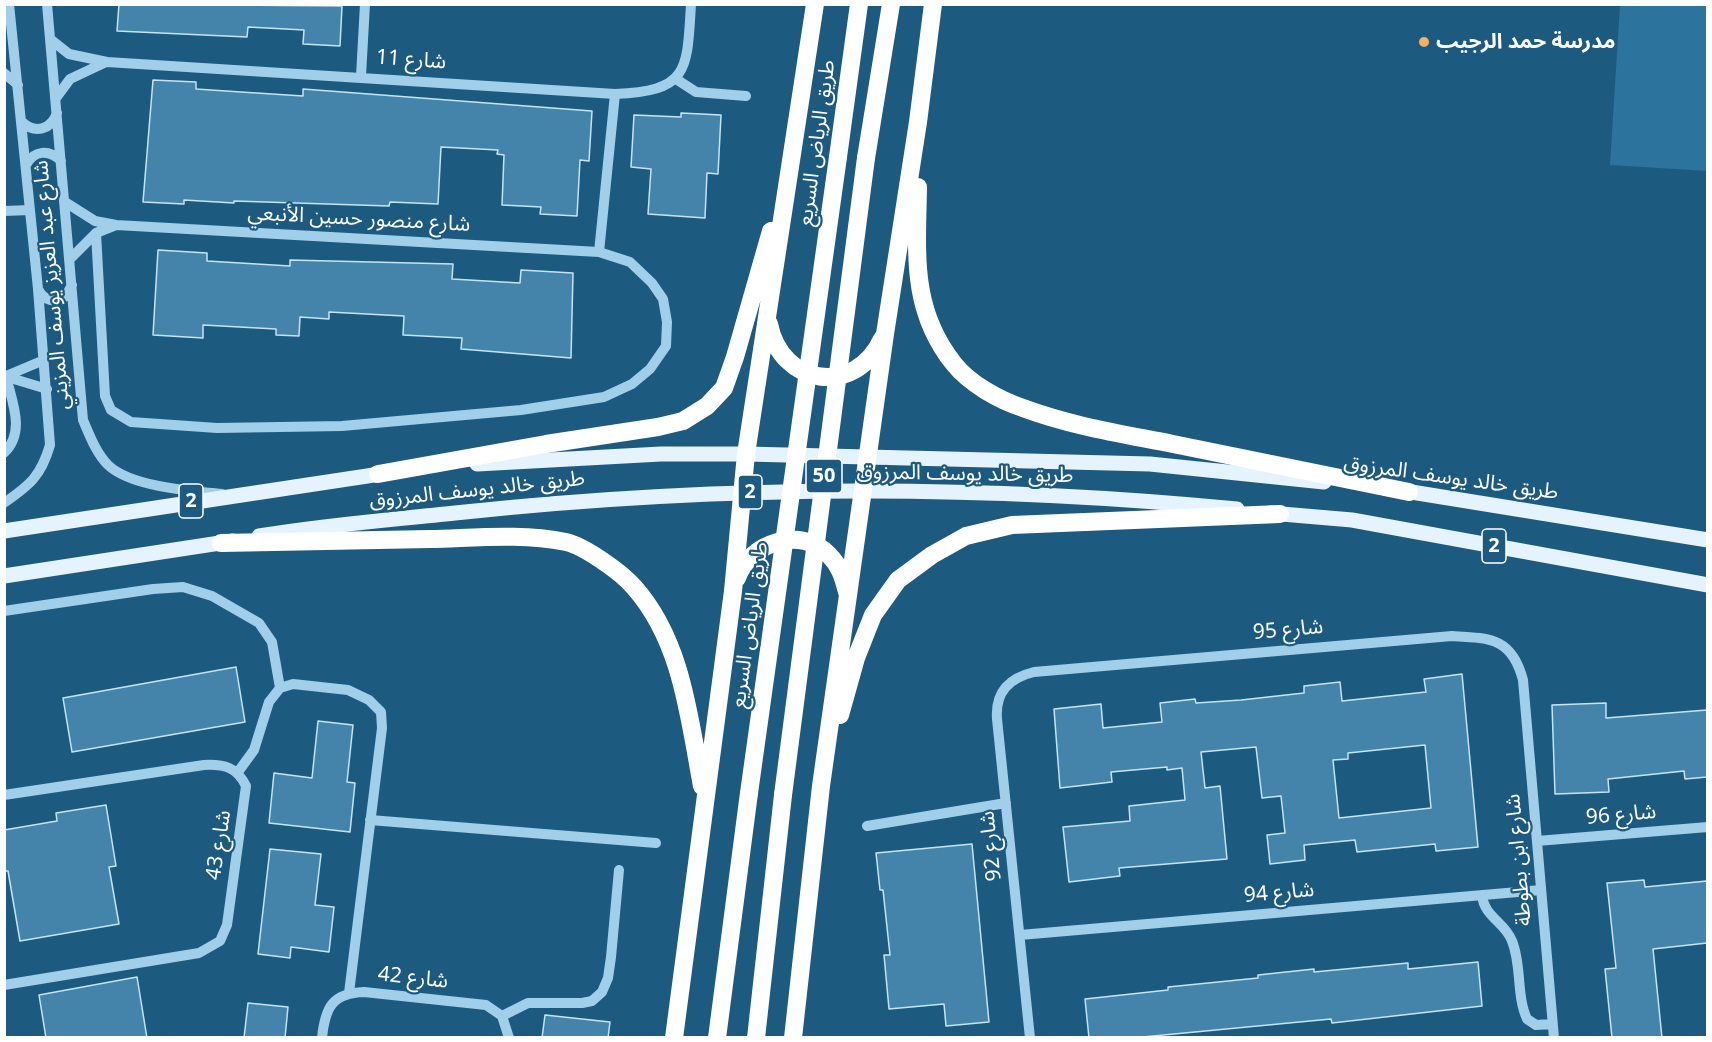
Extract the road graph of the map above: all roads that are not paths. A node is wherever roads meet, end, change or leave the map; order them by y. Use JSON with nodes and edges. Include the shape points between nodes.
{"nodes":[{"id":1,"x":9,"y":4,"type":"edge"},
{"id":2,"x":46,"y":4,"type":"edge"},
{"id":3,"x":365,"y":4,"type":"edge"},
{"id":4,"x":691,"y":4,"type":"edge"},
{"id":5,"x":815,"y":4,"type":"edge"},
{"id":6,"x":859,"y":4,"type":"edge"},
{"id":7,"x":891,"y":4,"type":"edge"},
{"id":8,"x":933,"y":4,"type":"edge"},
{"id":9,"x":12,"y":27,"type":"junction"},
{"id":10,"x":4,"y":36,"type":"edge"},
{"id":11,"x":50,"y":39,"type":"junction"},
{"id":12,"x":107,"y":62,"type":"junction"},
{"id":13,"x":4,"y":73,"type":"edge"},
{"id":14,"x":361,"y":76,"type":"junction"},
{"id":15,"x":676,"y":79,"type":"junction"},
{"id":16,"x":18,"y":85,"type":"junction"},
{"id":17,"x":615,"y":94,"type":"junction"},
{"id":18,"x":746,"y":96,"type":"dead end"},
{"id":19,"x":56,"y":98,"type":"junction"},
{"id":20,"x":57,"y":113,"type":"junction"},
{"id":21,"x":22,"y":122,"type":"junction"},
{"id":22,"x":918,"y":122,"type":"junction"},
{"id":23,"x":62,"y":161,"type":"junction"},
{"id":24,"x":790,"y":163,"type":"junction"},
{"id":25,"x":26,"y":165,"type":"junction"},
{"id":26,"x":65,"y":202,"type":"junction"},
{"id":27,"x":30,"y":210,"type":"junction"},
{"id":28,"x":4,"y":211,"type":"edge"},
{"id":29,"x":116,"y":225,"type":"junction"},
{"id":30,"x":96,"y":233,"type":"junction"},
{"id":31,"x":599,"y":252,"type":"junction"},
{"id":32,"x":70,"y":259,"type":"junction"},
{"id":33,"x":72,"y":284,"type":"junction"},
{"id":34,"x":38,"y":289,"type":"junction"},
{"id":35,"x":768,"y":319,"type":"junction"},
{"id":36,"x":885,"y":334,"type":"junction"},
{"id":37,"x":44,"y":360,"type":"junction"},
{"id":38,"x":5,"y":376,"type":"edge"},
{"id":39,"x":46,"y":389,"type":"junction"},
{"id":40,"x":4,"y":453,"type":"edge"},
{"id":41,"x":746,"y":454,"type":"junction"},
{"id":42,"x":869,"y":457,"type":"junction"},
{"id":43,"x":378,"y":474,"type":"junction"},
{"id":44,"x":742,"y":492,"type":"junction"},
{"id":45,"x":1409,"y":492,"type":"junction"},
{"id":46,"x":864,"y":493,"type":"junction"},
{"id":47,"x":231,"y":495,"type":"junction"},
{"id":48,"x":4,"y":502,"type":"edge"},
{"id":49,"x":1280,"y":514,"type":"junction"},
{"id":50,"x":4,"y":531,"type":"edge"},
{"id":51,"x":1707,"y":539,"type":"edge"},
{"id":52,"x":221,"y":543,"type":"junction"},
{"id":53,"x":4,"y":576,"type":"edge"},
{"id":54,"x":1707,"y":585,"type":"edge"},
{"id":55,"x":733,"y":591,"type":"junction"},
{"id":56,"x":848,"y":597,"type":"junction"},
{"id":57,"x":4,"y":611,"type":"edge"},
{"id":58,"x":1034,"y":672,"type":"joint"},
{"id":59,"x":1523,"y":680,"type":"joint"},
{"id":60,"x":280,"y":688,"type":"junction"},
{"id":61,"x":238,"y":772,"type":"junction"},
{"id":62,"x":821,"y":786,"type":"junction"},
{"id":63,"x":4,"y":795,"type":"edge"},
{"id":64,"x":1006,"y":802,"type":"junction"},
{"id":65,"x":705,"y":806,"type":"junction"},
{"id":66,"x":370,"y":820,"type":"junction"},
{"id":67,"x":867,"y":826,"type":"dead end"},
{"id":68,"x":1707,"y":827,"type":"edge"},
{"id":69,"x":1537,"y":841,"type":"junction"},
{"id":70,"x":656,"y":843,"type":"dead end"},
{"id":71,"x":619,"y":870,"type":"dead end"},
{"id":72,"x":1541,"y":890,"type":"junction"},
{"id":73,"x":1482,"y":895,"type":"junction"},
{"id":74,"x":1020,"y":935,"type":"junction"},
{"id":75,"x":4,"y":985,"type":"edge"},
{"id":76,"x":350,"y":993,"type":"junction"},
{"id":77,"x":502,"y":1016,"type":"junction"},
{"id":78,"x":1552,"y":1024,"type":"junction"},
{"id":79,"x":322,"y":1038,"type":"edge"},
{"id":80,"x":508,"y":1038,"type":"edge"},
{"id":81,"x":674,"y":1038,"type":"edge"},
{"id":82,"x":717,"y":1038,"type":"edge"},
{"id":83,"x":756,"y":1038,"type":"edge"},
{"id":84,"x":793,"y":1038,"type":"edge"},
{"id":85,"x":1030,"y":1038,"type":"edge"},
{"id":86,"x":1554,"y":1038,"type":"edge"}],
"edges":[{"from":1,"to":9,"type":"street","name":"شارع عبد العزيز يوسف المزيني"},
{"from":2,"to":11,"type":"street","name":"شارع عبد العزيز يوسف المزيني"},
{"from":3,"to":14,"type":"street"},
{"from":4,"to":15,"type":"street","via":[[688,49]]},
{"from":5,"to":24,"type":"highway"},
{"from":6,"to":82,"type":"highway","name":"طريق الرياض السريع","number":"50","bridge":true},
{"from":7,"to":83,"type":"highway","number":"50","bridge":true,"via":[[866,158],[783,795]]},
{"from":8,"to":22,"type":"highway"},
{"from":9,"to":10,"type":"street"},
{"from":9,"to":16,"type":"street","name":"شارع عبد العزيز يوسف المزيني"},
{"from":11,"to":12,"type":"street","name":"شارع 11","via":[[69,54]]},
{"from":11,"to":19,"type":"street","name":"شارع عبد العزيز يوسف المزيني"},
{"from":12,"to":14,"type":"street","name":"شارع 11"},
{"from":12,"to":19,"type":"street","name":"شارع 11","via":[[70,79]]},
{"from":13,"to":16,"type":"street"},
{"from":14,"to":17,"type":"street","name":"شارع 11"},
{"from":15,"to":17,"type":"street","name":"شارع 11","via":[[646,92]]},
{"from":15,"to":18,"type":"street","via":[[696,93]]},
{"from":16,"to":21,"type":"street","name":"شارع عبد العزيز يوسف المزيني"},
{"from":17,"to":31,"type":"street"},
{"from":19,"to":20,"type":"street","name":"شارع عبد العزيز يوسف المزيني"},
{"from":20,"to":21,"type":"street","via":[[49,126],[42,129]]},
{"from":20,"to":23,"type":"street","name":"شارع عبد العزيز يوسف المزيني"},
{"from":21,"to":25,"type":"street","name":"شارع عبد العزيز يوسف المزيني"},
{"from":22,"to":36,"type":"highway"},
{"from":22,"to":45,"type":"highway","via":[[916,259],[922,305],[955,366],[982,388],[1022,408],[1085,426]]},
{"from":23,"to":25,"type":"street","via":[[50,152],[42,152]]},
{"from":23,"to":26,"type":"street","name":"شارع عبد العزيز يوسف المزيني"},
{"from":24,"to":35,"type":"highway"},
{"from":24,"to":43,"type":"highway","via":[[735,357],[724,388],[707,406],[683,421],[658,427]]},
{"from":25,"to":27,"type":"street","name":"شارع عبد العزيز يوسف المزيني"},
{"from":26,"to":29,"type":"street","name":"شارع منصور حسين الأنبعي","via":[[95,220]]},
{"from":26,"to":32,"type":"street","name":"شارع عبد العزيز يوسف المزيني"},
{"from":27,"to":28,"type":"street"},
{"from":27,"to":34,"type":"street","name":"شارع عبد العزيز يوسف المزيني"},
{"from":29,"to":30,"type":"street","name":"شارع منصور حسين الأنبعي"},
{"from":29,"to":31,"type":"street","name":"شارع منصور حسين الأنبعي"},
{"from":30,"to":31,"type":"street","name":"شارع منصور حسين الأنبعي","via":[[107,403],[117,415],[131,422],[217,428],[342,426],[521,410],[604,397],[632,384],[650,369],[666,346],[667,322],[663,299],[652,283],[630,262]]},
{"from":30,"to":32,"type":"street","name":"شارع منصور حسين الأنبعي"},
{"from":32,"to":33,"type":"street","name":"شارع عبد العزيز يوسف المزيني"},
{"from":33,"to":34,"type":"street","via":[[60,301],[47,300]]},
{"from":33,"to":47,"type":"street","name":"شارع عبد العزيز يوسف المزيني","via":[[84,420],[96,449],[109,466],[123,475],[177,489]]},
{"from":34,"to":37,"type":"street","name":"شارع عبد العزيز يوسف المزيني"},
{"from":35,"to":36,"type":"highway","via":[[772,340],[783,358],[820,377],[841,376],[861,367],[876,353]]},
{"from":35,"to":41,"type":"highway"},
{"from":36,"to":42,"type":"highway"},
{"from":37,"to":38,"type":"street"},
{"from":37,"to":39,"type":"street","name":"شارع عبد العزيز يوسف المزيني"},
{"from":38,"to":39,"type":"street"},
{"from":38,"to":40,"type":"street","via":[[18,431],[14,444]]},
{"from":39,"to":48,"type":"street","name":"شارع عبد العزيز يوسف المزيني","via":[[50,445],[44,467],[28,486]]},
{"from":41,"to":42,"type":"main road","name":"طريق خالد يوسف المرزوق","number":"2"},
{"from":41,"to":43,"type":"main road","name":"طريق خالد يوسف المرزوق","number":"2","via":[[504,462]]},
{"from":41,"to":44,"type":"highway"},
{"from":42,"to":45,"type":"main road","name":"طريق خالد يوسف المرزوق","number":"2","via":[[1150,464]]},
{"from":42,"to":46,"type":"highway"},
{"from":43,"to":47,"type":"main road","name":"طريق خالد يوسف المرزوق","number":"2"},
{"from":44,"to":46,"type":"main road","name":"طريق خالد يوسف المرزوق","number":"2"},
{"from":44,"to":52,"type":"main road","name":"طريق خالد يوسف المرزوق","number":"2","via":[[572,500],[308,528]]},
{"from":44,"to":55,"type":"highway"},
{"from":45,"to":51,"type":"main road","name":"طريق خالد يوسف المرزوق","number":"2"},
{"from":46,"to":49,"type":"main road","name":"طريق خالد يوسف المرزوق","number":"2","via":[[1113,497]]},
{"from":46,"to":56,"type":"highway"},
{"from":47,"to":50,"type":"main road","name":"طريق خالد يوسف المرزوق","number":"2"},
{"from":49,"to":54,"type":"main road","name":"طريق خالد يوسف المرزوق","number":"2","via":[[1352,520]]},
{"from":49,"to":62,"type":"highway","via":[[1012,525],[966,536],[932,555],[898,580],[873,615],[856,658]]},
{"from":52,"to":53,"type":"main road","name":"طريق خالد يوسف المرزوق","number":"2"},
{"from":52,"to":65,"type":"highway","via":[[513,537],[568,543],[603,562],[633,586],[672,651],[684,685]]},
{"from":55,"to":56,"type":"highway","via":[[741,567],[752,555],[781,540],[806,542],[828,553],[842,573]]},
{"from":55,"to":65,"type":"highway"},
{"from":56,"to":62,"type":"highway"},
{"from":57,"to":60,"type":"street","via":[[183,587],[212,596],[259,623],[272,642]]},
{"from":58,"to":59,"type":"street","name":"شارع 95","via":[[1452,636],[1496,641],[1511,650]]},
{"from":58,"to":64,"type":"street","name":"شارع 92","via":[[1017,676],[999,695],[996,706]]},
{"from":59,"to":69,"type":"street","name":"شارع ابن بطوطة"},
{"from":60,"to":61,"type":"street","via":[[269,702],[254,750]]},
{"from":60,"to":66,"type":"street","via":[[293,684],[348,690],[369,699],[381,712]]},
{"from":61,"to":63,"type":"street","via":[[221,765],[204,765]]},
{"from":61,"to":75,"type":"street","name":"شارع 43","via":[[246,786],[246,800],[227,925],[220,941],[199,953]]},
{"from":62,"to":84,"type":"highway"},
{"from":64,"to":67,"type":"street"},
{"from":64,"to":74,"type":"street","name":"شارع 92"},
{"from":65,"to":81,"type":"highway"},
{"from":66,"to":70,"type":"street"},
{"from":66,"to":76,"type":"street"},
{"from":68,"to":69,"type":"street","name":"شارع 96"},
{"from":69,"to":72,"type":"street","name":"شارع ابن بطوطة"},
{"from":71,"to":77,"type":"street","via":[[611,957],[602,992],[592,1001],[582,1003],[528,1003]]},
{"from":72,"to":73,"type":"street","name":"شارع 94"},
{"from":72,"to":78,"type":"street","name":"شارع ابن بطوطة"},
{"from":73,"to":74,"type":"street","name":"شارع 94"},
{"from":73,"to":78,"type":"street","via":[[1487,911],[1506,929],[1512,941],[1527,1019],[1536,1025]]},
{"from":74,"to":85,"type":"street","name":"شارع 92"},
{"from":76,"to":77,"type":"street","name":"شارع 42","via":[[486,1005]]},
{"from":76,"to":79,"type":"street","name":"شارع 42","via":[[339,997],[326,1013]]},
{"from":77,"to":80,"type":"street"},
{"from":78,"to":86,"type":"street","name":"شارع ابن بطوطة"}]}
